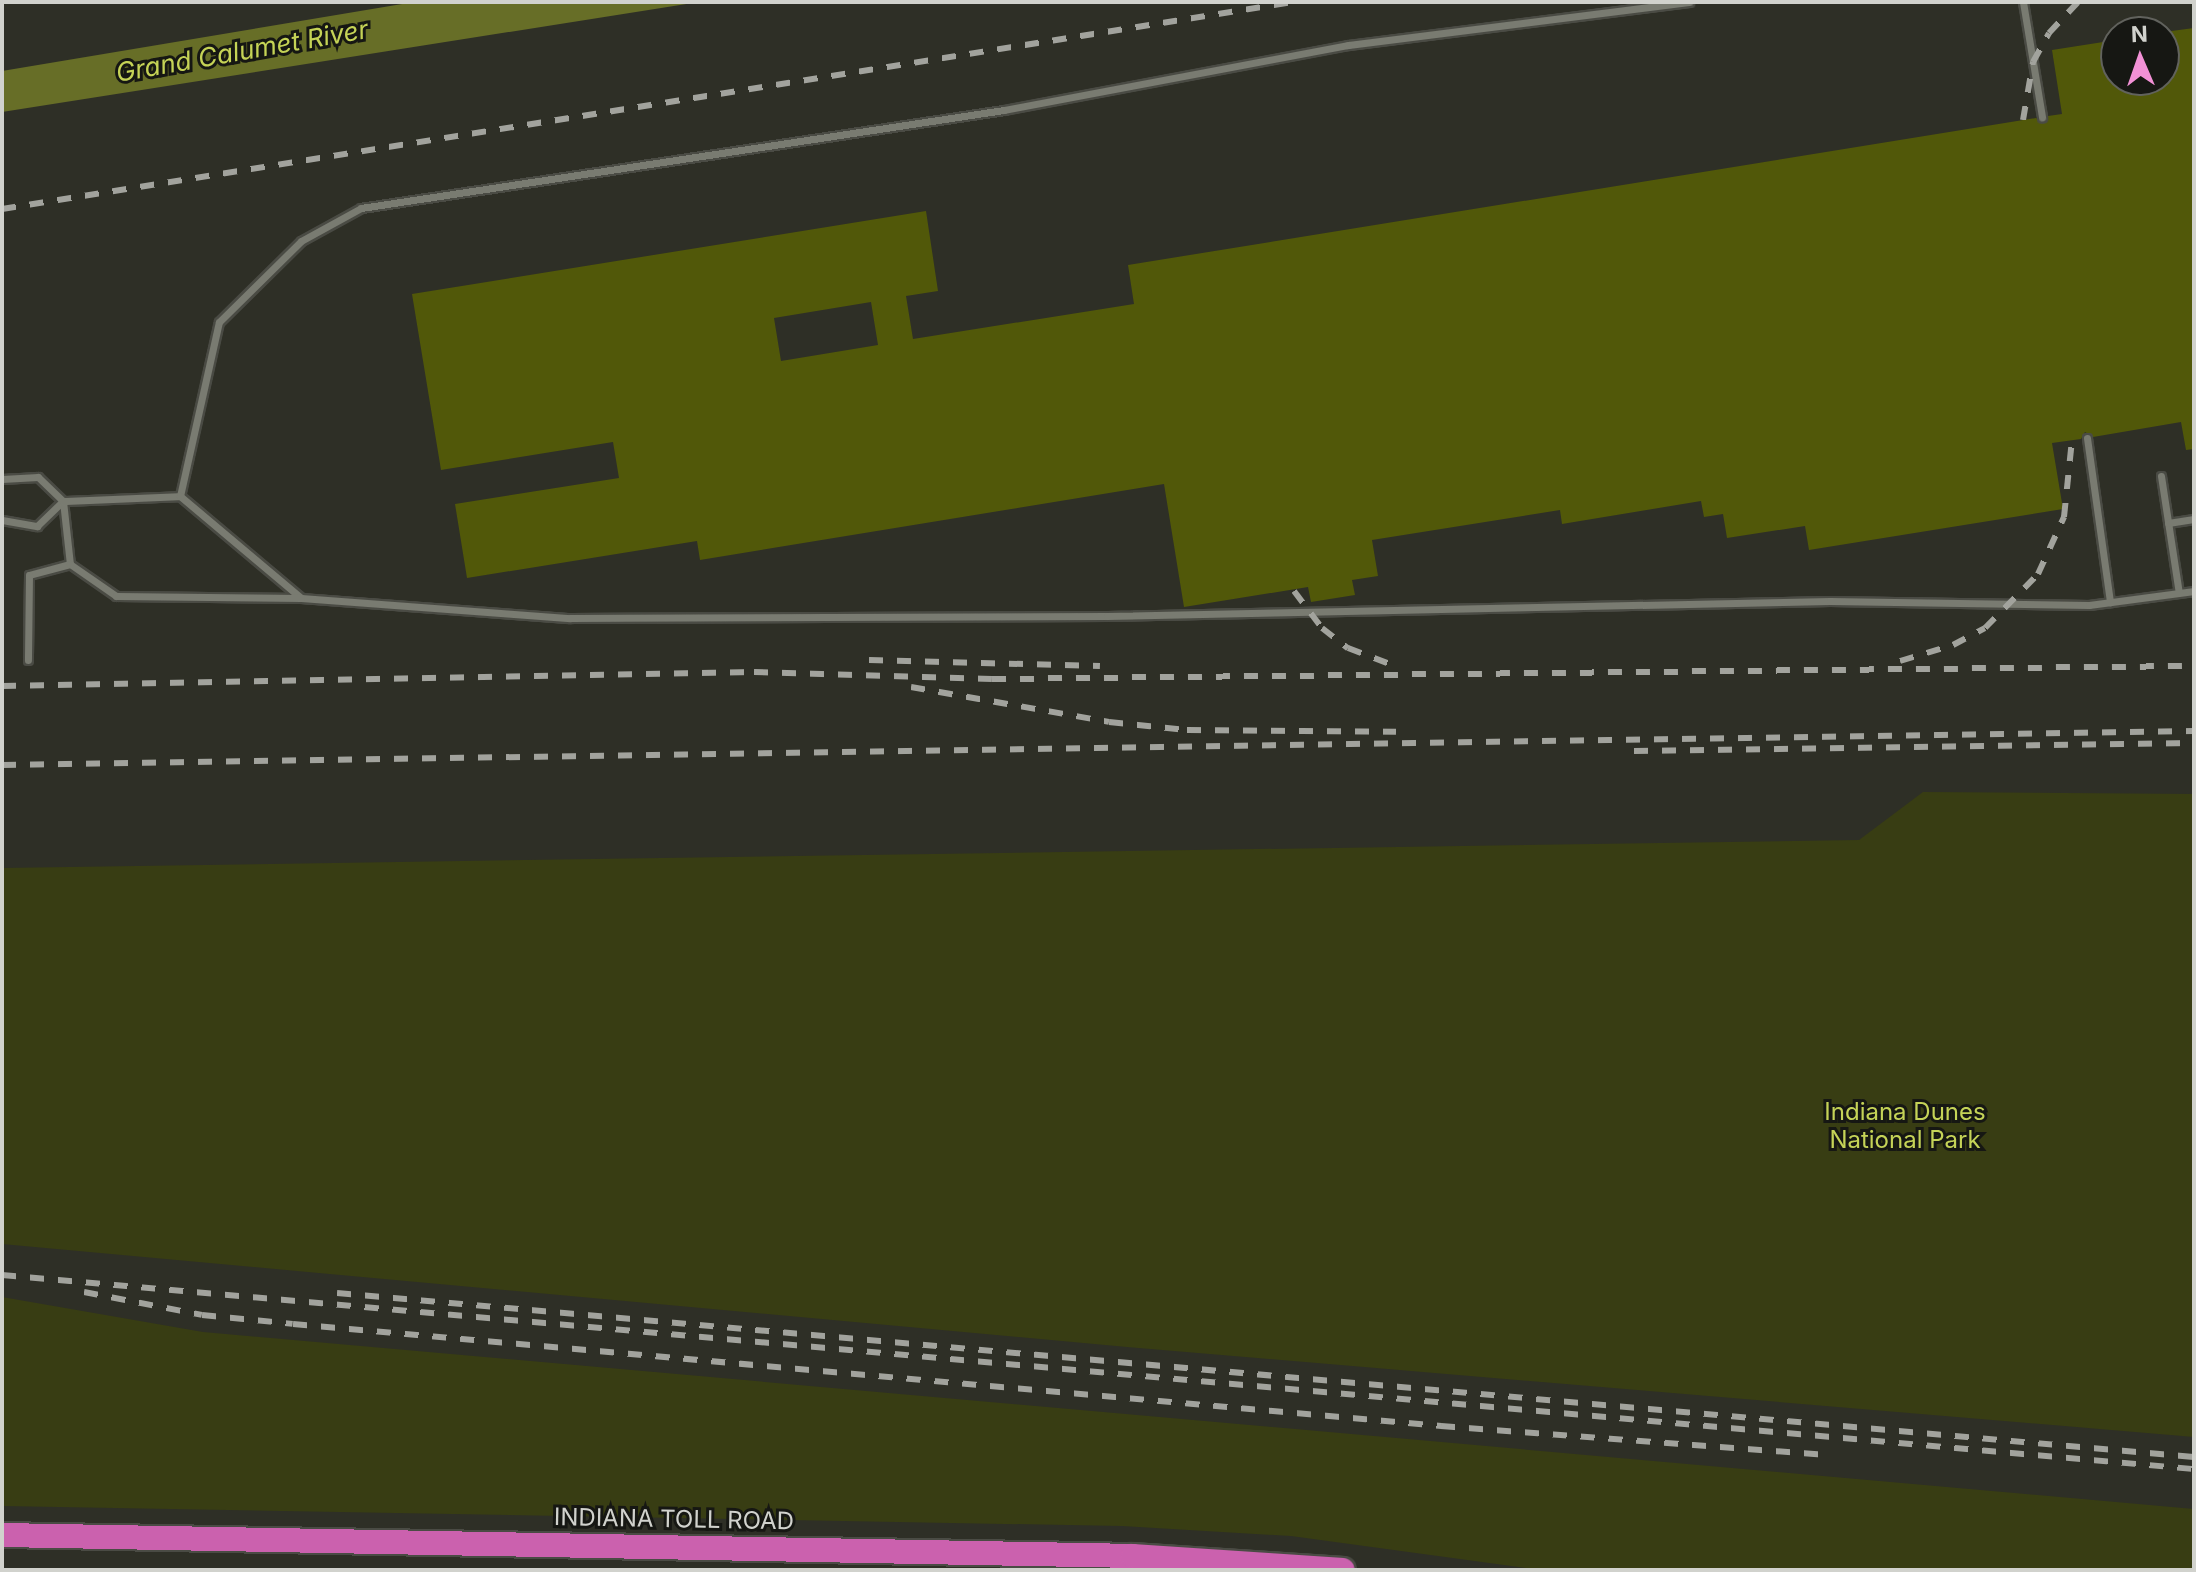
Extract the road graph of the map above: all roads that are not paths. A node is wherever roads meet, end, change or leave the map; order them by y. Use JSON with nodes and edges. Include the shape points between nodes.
{"nodes":[{"id":1,"x":1689,"y":2,"type":"edge"},
{"id":2,"x":2023,"y":2,"type":"edge"},
{"id":3,"x":2042,"y":117,"type":"dead end"},
{"id":4,"x":2087,"y":438,"type":"dead end"},
{"id":5,"x":2161,"y":476,"type":"dead end"},
{"id":6,"x":2,"y":479,"type":"edge"},
{"id":7,"x":180,"y":496,"type":"junction"},
{"id":8,"x":63,"y":501,"type":"junction"},
{"id":9,"x":2194,"y":519,"type":"edge"},
{"id":10,"x":2,"y":520,"type":"edge"},
{"id":11,"x":2168,"y":523,"type":"junction"},
{"id":12,"x":70,"y":564,"type":"junction"},
{"id":13,"x":2194,"y":591,"type":"edge"},
{"id":14,"x":2179,"y":593,"type":"junction"},
{"id":15,"x":301,"y":598,"type":"junction"},
{"id":16,"x":2110,"y":602,"type":"junction"},
{"id":17,"x":28,"y":660,"type":"dead end"},
{"id":18,"x":2,"y":1535,"type":"edge"},
{"id":19,"x":1054,"y":1562,"type":"edge"},
{"id":20,"x":1343,"y":1570,"type":"edge"}],
"edges":[{"from":1,"to":7,"type":"lane","via":[[1543,16],[1348,45],[1004,110],[361,208],[301,241],[219,322]]},
{"from":2,"to":3,"type":"lane"},
{"from":4,"to":16,"type":"lane"},
{"from":5,"to":11,"type":"lane"},
{"from":6,"to":8,"type":"lane","via":[[38,477]]},
{"from":7,"to":8,"type":"lane"},
{"from":7,"to":15,"type":"lane"},
{"from":8,"to":10,"type":"lane","via":[[37,526]]},
{"from":8,"to":12,"type":"lane"},
{"from":9,"to":11,"type":"lane"},
{"from":11,"to":14,"type":"lane"},
{"from":12,"to":15,"type":"lane","via":[[116,596]]},
{"from":12,"to":17,"type":"lane","via":[[29,575]]},
{"from":13,"to":14,"type":"lane"},
{"from":14,"to":16,"type":"lane"},
{"from":15,"to":16,"type":"lane","via":[[570,618]]},
{"from":18,"to":19,"type":"highway","name":"INDIANA TOLL ROAD"},
{"from":19,"to":20,"type":"highway","name":"INDIANA TOLL ROAD"}]}
